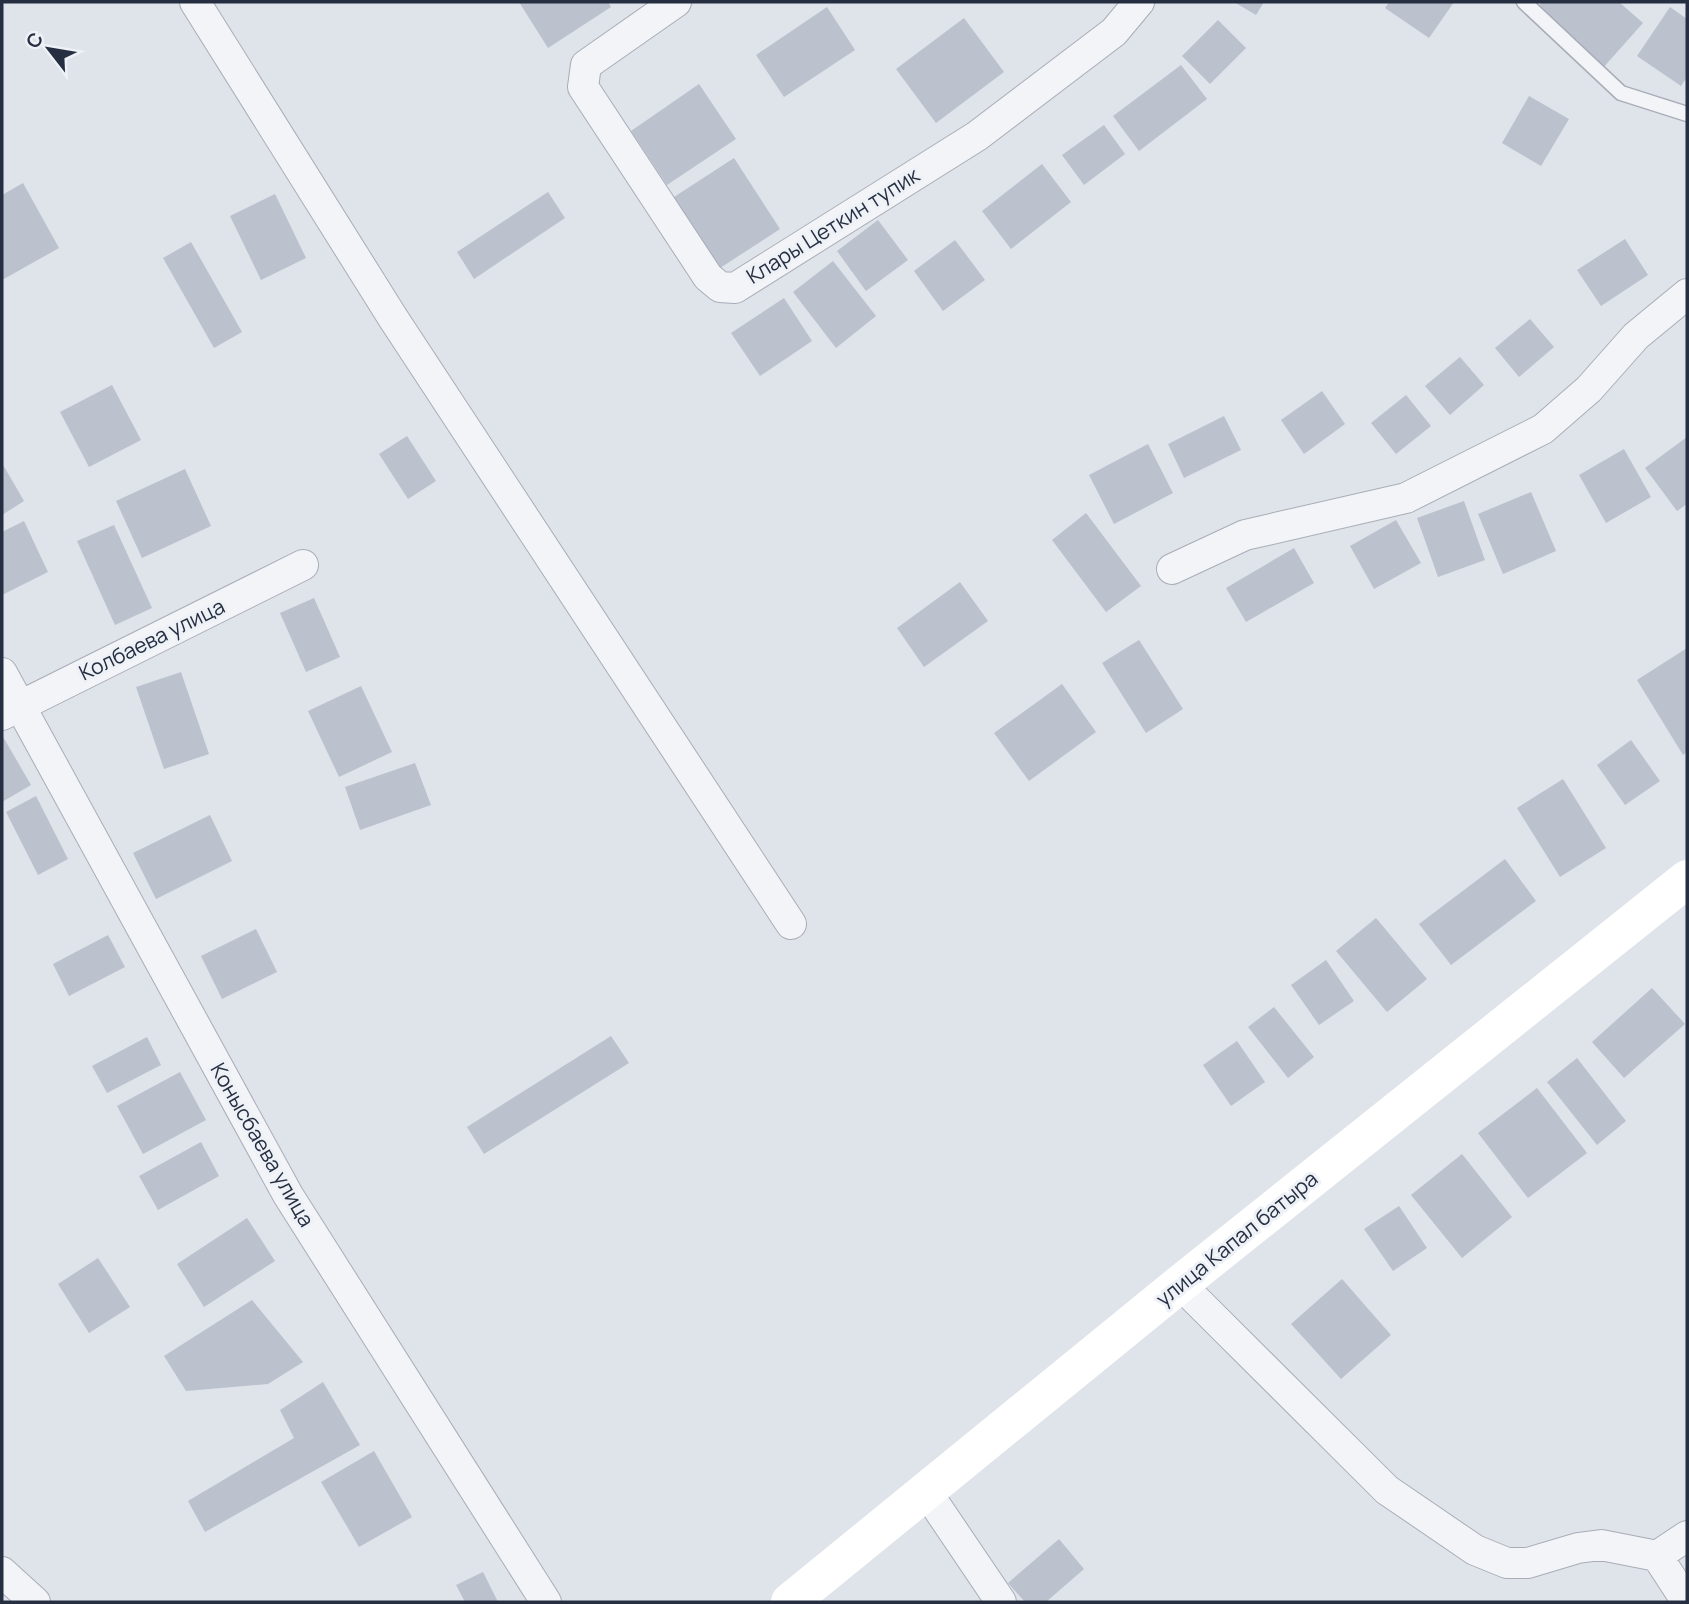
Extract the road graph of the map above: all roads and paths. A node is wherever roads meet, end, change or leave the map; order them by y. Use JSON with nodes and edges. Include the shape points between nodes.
{"nodes":[{"id":1,"x":195,"y":2,"type":"edge"},
{"id":2,"x":676,"y":2,"type":"edge"},
{"id":3,"x":1139,"y":2,"type":"edge"},
{"id":4,"x":1524,"y":2,"type":"edge"},
{"id":5,"x":1687,"y":114,"type":"edge"},
{"id":6,"x":1687,"y":295,"type":"edge"},
{"id":7,"x":303,"y":565,"type":"dead end"},
{"id":8,"x":1172,"y":569,"type":"dead end"},
{"id":9,"x":2,"y":673,"type":"edge"},
{"id":10,"x":10,"y":710,"type":"edge"},
{"id":11,"x":1687,"y":879,"type":"edge"},
{"id":12,"x":791,"y":924,"type":"dead end"},
{"id":13,"x":1180,"y":1284,"type":"junction"},
{"id":14,"x":926,"y":1491,"type":"junction"},
{"id":15,"x":1687,"y":1536,"type":"edge"},
{"id":16,"x":1657,"y":1556,"type":"junction"},
{"id":17,"x":2,"y":1572,"type":"edge"},
{"id":18,"x":35,"y":1602,"type":"edge"},
{"id":19,"x":546,"y":1602,"type":"edge"},
{"id":20,"x":790,"y":1602,"type":"edge"},
{"id":21,"x":1001,"y":1602,"type":"edge"},
{"id":22,"x":1687,"y":1602,"type":"edge"}],
"edges":[{"from":1,"to":12,"type":"street","via":[[393,318]]},
{"from":2,"to":3,"type":"street","name":"Клары Цеткин тупик","via":[[586,65],[583,87],[708,276],[720,287],[734,288],[977,136],[1114,32]]},
{"from":4,"to":5,"type":"lane","via":[[1621,93]]},
{"from":6,"to":8,"type":"street","via":[[1636,336],[1589,389],[1543,429],[1406,498],[1245,535]]},
{"from":7,"to":10,"type":"street","name":"Колбаева улица"},
{"from":9,"to":10,"type":"street","name":"Конысбаева улица"},
{"from":10,"to":19,"type":"street","name":"Конысбаева улица","via":[[288,1195]]},
{"from":11,"to":13,"type":"main road","name":"улица Капал батыра"},
{"from":13,"to":14,"type":"main road","name":"улица Капал батыра"},
{"from":13,"to":16,"type":"street","via":[[1387,1490],[1475,1550],[1507,1563],[1528,1563],[1601,1545]]},
{"from":14,"to":20,"type":"main road","name":"улица Капал батыра"},
{"from":14,"to":21,"type":"street"},
{"from":15,"to":16,"type":"street"},
{"from":16,"to":22,"type":"street"},
{"from":17,"to":18,"type":"street"}]}
